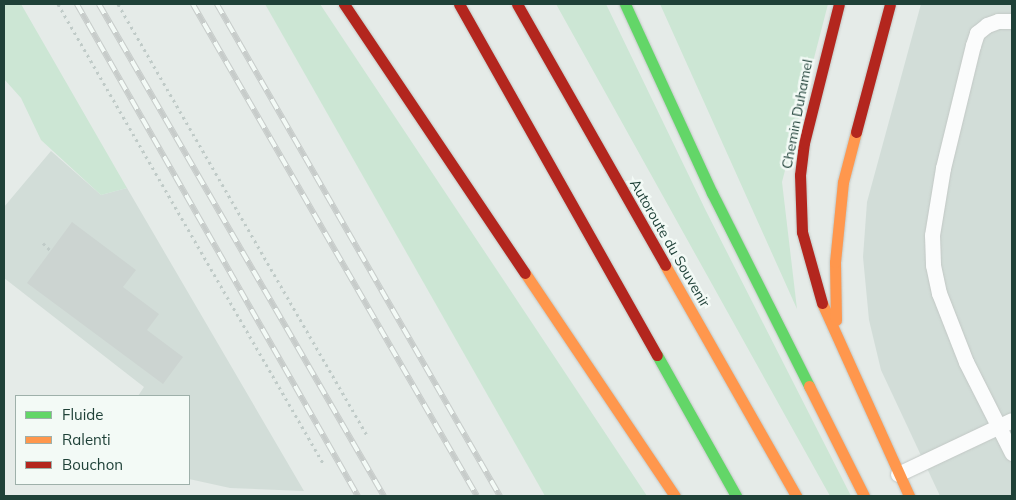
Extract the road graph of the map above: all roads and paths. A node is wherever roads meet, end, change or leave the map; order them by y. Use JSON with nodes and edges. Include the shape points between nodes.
{"nodes":[{"id":1,"x":58,"y":4,"type":"edge"},
{"id":2,"x":118,"y":4,"type":"edge"},
{"id":3,"x":344,"y":4,"type":"edge"},
{"id":4,"x":459,"y":4,"type":"edge"},
{"id":5,"x":517,"y":4,"type":"edge"},
{"id":6,"x":625,"y":4,"type":"edge"},
{"id":7,"x":839,"y":4,"type":"edge"},
{"id":8,"x":890,"y":4,"type":"edge"},
{"id":9,"x":1012,"y":21,"type":"edge"},
{"id":10,"x":43,"y":243,"type":"dead end"},
{"id":11,"x":51,"y":251,"type":"dead end"},
{"id":12,"x":839,"y":346,"type":"junction"},
{"id":13,"x":1006,"y":423,"type":"edge"},
{"id":14,"x":367,"y":435,"type":"dead end"},
{"id":15,"x":1012,"y":453,"type":"edge"},
{"id":16,"x":323,"y":462,"type":"dead end"},
{"id":17,"x":898,"y":474,"type":"junction"},
{"id":18,"x":675,"y":496,"type":"edge"},
{"id":19,"x":736,"y":496,"type":"edge"},
{"id":20,"x":796,"y":496,"type":"edge"},
{"id":21,"x":864,"y":496,"type":"edge"},
{"id":22,"x":908,"y":496,"type":"edge"}],
"edges":[{"from":1,"to":16,"type":"path"},
{"from":2,"to":14,"type":"path"},
{"from":3,"to":18,"type":"main road"},
{"from":4,"to":19,"type":"main road"},
{"from":5,"to":20,"type":"main road","name":"Autoroute du Souvenir"},
{"from":6,"to":21,"type":"main road","via":[[716,201]]},
{"from":7,"to":12,"type":"main road","name":"Chemin Duhamel","via":[[811,107],[800,175],[800,203],[808,259]]},
{"from":8,"to":12,"type":"main road","name":"Chemin Duhamel","via":[[843,182],[835,262]]},
{"from":9,"to":13,"type":"lane","via":[[998,21],[986,26],[977,33],[972,45],[943,168],[932,235],[933,265],[939,293],[966,362]]},
{"from":10,"to":11,"type":"path"},
{"from":12,"to":17,"type":"main road","name":"Chemin Duhamel"},
{"from":13,"to":15,"type":"lane"},
{"from":13,"to":17,"type":"lane"},
{"from":17,"to":22,"type":"main road","name":"Chemin Duhamel"}]}
